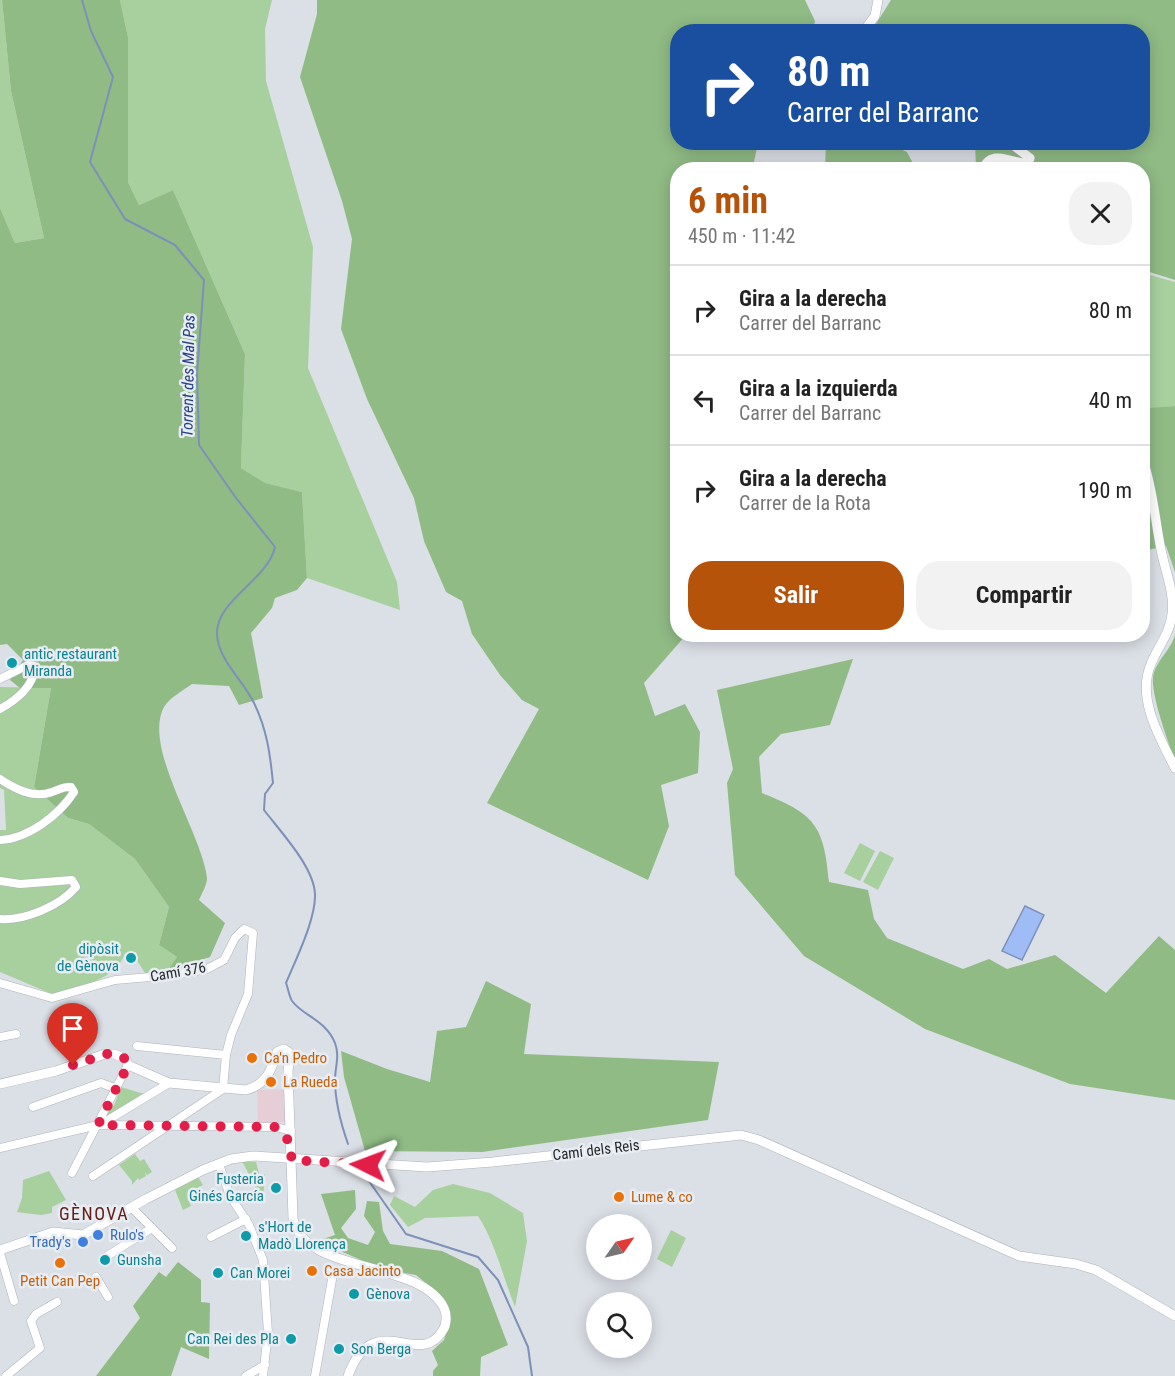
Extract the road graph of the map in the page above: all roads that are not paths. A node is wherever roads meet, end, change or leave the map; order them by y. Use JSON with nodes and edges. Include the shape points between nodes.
{"nodes":[{"id":1,"x":878,"y":0,"type":"edge"},
{"id":2,"x":869,"y":24,"type":"edge"},
{"id":3,"x":1020,"y":150,"type":"edge"},
{"id":4,"x":986,"y":162,"type":"edge"},
{"id":5,"x":1018,"y":162,"type":"edge"},
{"id":6,"x":1029,"y":162,"type":"edge"},
{"id":7,"x":1150,"y":482,"type":"edge"},
{"id":8,"x":0,"y":679,"type":"edge"},
{"id":9,"x":0,"y":709,"type":"edge"},
{"id":10,"x":1175,"y":768,"type":"edge"},
{"id":11,"x":0,"y":779,"type":"edge"},
{"id":12,"x":0,"y":840,"type":"edge"},
{"id":13,"x":0,"y":881,"type":"edge"},
{"id":14,"x":0,"y":919,"type":"edge"},
{"id":15,"x":0,"y":983,"type":"edge"},
{"id":16,"x":16,"y":1034,"type":"dead end"},
{"id":17,"x":0,"y":1037,"type":"edge"},
{"id":18,"x":137,"y":1046,"type":"dead end"},
{"id":19,"x":226,"y":1055,"type":"junction"},
{"id":20,"x":128,"y":1065,"type":"junction"},
{"id":21,"x":169,"y":1083,"type":"junction"},
{"id":22,"x":0,"y":1084,"type":"edge"},
{"id":23,"x":117,"y":1089,"type":"junction"},
{"id":24,"x":223,"y":1089,"type":"junction"},
{"id":25,"x":33,"y":1107,"type":"dead end"},
{"id":26,"x":98,"y":1125,"type":"junction"},
{"id":27,"x":168,"y":1127,"type":"junction"},
{"id":28,"x":276,"y":1127,"type":"junction"},
{"id":29,"x":291,"y":1131,"type":"junction"},
{"id":30,"x":0,"y":1148,"type":"edge"},
{"id":31,"x":292,"y":1156,"type":"junction"},
{"id":32,"x":219,"y":1164,"type":"junction"},
{"id":33,"x":72,"y":1173,"type":"dead end"},
{"id":34,"x":93,"y":1176,"type":"dead end"},
{"id":35,"x":131,"y":1207,"type":"junction"},
{"id":36,"x":246,"y":1219,"type":"junction"},
{"id":37,"x":152,"y":1228,"type":"junction"},
{"id":38,"x":211,"y":1236,"type":"dead end"},
{"id":39,"x":0,"y":1244,"type":"edge"},
{"id":40,"x":13,"y":1248,"type":"junction"},
{"id":41,"x":172,"y":1248,"type":"dead end"},
{"id":42,"x":0,"y":1252,"type":"edge"},
{"id":43,"x":107,"y":1256,"type":"dead end"},
{"id":44,"x":333,"y":1274,"type":"dead end"},
{"id":45,"x":96,"y":1277,"type":"dead end"},
{"id":46,"x":108,"y":1297,"type":"dead end"},
{"id":47,"x":14,"y":1301,"type":"dead end"},
{"id":48,"x":57,"y":1302,"type":"dead end"},
{"id":49,"x":1175,"y":1316,"type":"edge"},
{"id":50,"x":265,"y":1365,"type":"junction"},
{"id":51,"x":6,"y":1376,"type":"edge"},
{"id":52,"x":246,"y":1376,"type":"edge"},
{"id":53,"x":263,"y":1376,"type":"edge"},
{"id":54,"x":315,"y":1376,"type":"edge"},
{"id":55,"x":348,"y":1376,"type":"edge"}],
"edges":[{"from":1,"to":2,"type":"street"},
{"from":3,"to":6,"type":"street","via":[[1030,158]]},
{"from":4,"to":5,"type":"street","via":[[993,157]]},
{"from":7,"to":10,"type":"street","via":[[1173,612],[1167,635],[1145,680],[1146,694],[1155,728]]},
{"from":8,"to":9,"type":"street","via":[[28,665],[34,666],[31,681],[22,693]]},
{"from":11,"to":12,"type":"street","via":[[26,793],[50,793],[65,786],[74,792],[56,815],[24,833]]},
{"from":13,"to":14,"type":"street","via":[[20,884],[68,879],[76,887],[31,916]]},
{"from":15,"to":19,"type":"street","name":"Camí 376","via":[[52,998],[115,980],[207,969],[224,960],[239,932],[250,930],[254,947],[248,994]]},
{"from":16,"to":17,"type":"street"},
{"from":18,"to":19,"type":"street"},
{"from":19,"to":24,"type":"street","name":"Camí 376"},
{"from":20,"to":21,"type":"street"},
{"from":20,"to":22,"type":"street","via":[[126,1059],[110,1053],[37,1077]]},
{"from":20,"to":23,"type":"street"},
{"from":21,"to":24,"type":"street"},
{"from":21,"to":26,"type":"street"},
{"from":23,"to":25,"type":"street","via":[[100,1083]]},
{"from":23,"to":26,"type":"street"},
{"from":24,"to":27,"type":"street"},
{"from":24,"to":29,"type":"street","via":[[254,1088],[271,1071],[277,1052],[287,1050]]},
{"from":26,"to":27,"type":"street"},
{"from":26,"to":30,"type":"street"},
{"from":26,"to":33,"type":"street"},
{"from":27,"to":28,"type":"street"},
{"from":27,"to":34,"type":"street"},
{"from":28,"to":29,"type":"street"},
{"from":28,"to":31,"type":"street","via":[[286,1135]]},
{"from":29,"to":31,"type":"street"},
{"from":31,"to":32,"type":"street","name":"Camí dels Reis","via":[[253,1156]]},
{"from":31,"to":49,"type":"street","name":"Camí dels Reis","via":[[427,1167],[741,1135],[1019,1256],[1096,1270]]},
{"from":31,"to":55,"type":"street","via":[[293,1218],[299,1234],[306,1241],[359,1265],[417,1282],[432,1291],[446,1311],[444,1329],[432,1342],[416,1346],[393,1341],[371,1343],[360,1351]]},
{"from":32,"to":35,"type":"street","name":"Camí dels Reis"},
{"from":32,"to":36,"type":"street","via":[[230,1196]]},
{"from":35,"to":37,"type":"street"},
{"from":35,"to":40,"type":"street","name":"Camí dels Reis","via":[[83,1235],[53,1233]]},
{"from":36,"to":38,"type":"street"},
{"from":36,"to":50,"type":"street","via":[[263,1260]]},
{"from":37,"to":41,"type":"street"},
{"from":37,"to":43,"type":"street"},
{"from":39,"to":40,"type":"street"},
{"from":40,"to":42,"type":"street","name":"Camí dels Reis"},
{"from":42,"to":47,"type":"street"},
{"from":44,"to":54,"type":"street"},
{"from":45,"to":46,"type":"street"},
{"from":48,"to":51,"type":"street","via":[[31,1321],[40,1348]]},
{"from":50,"to":52,"type":"street"},
{"from":50,"to":53,"type":"street"}]}
